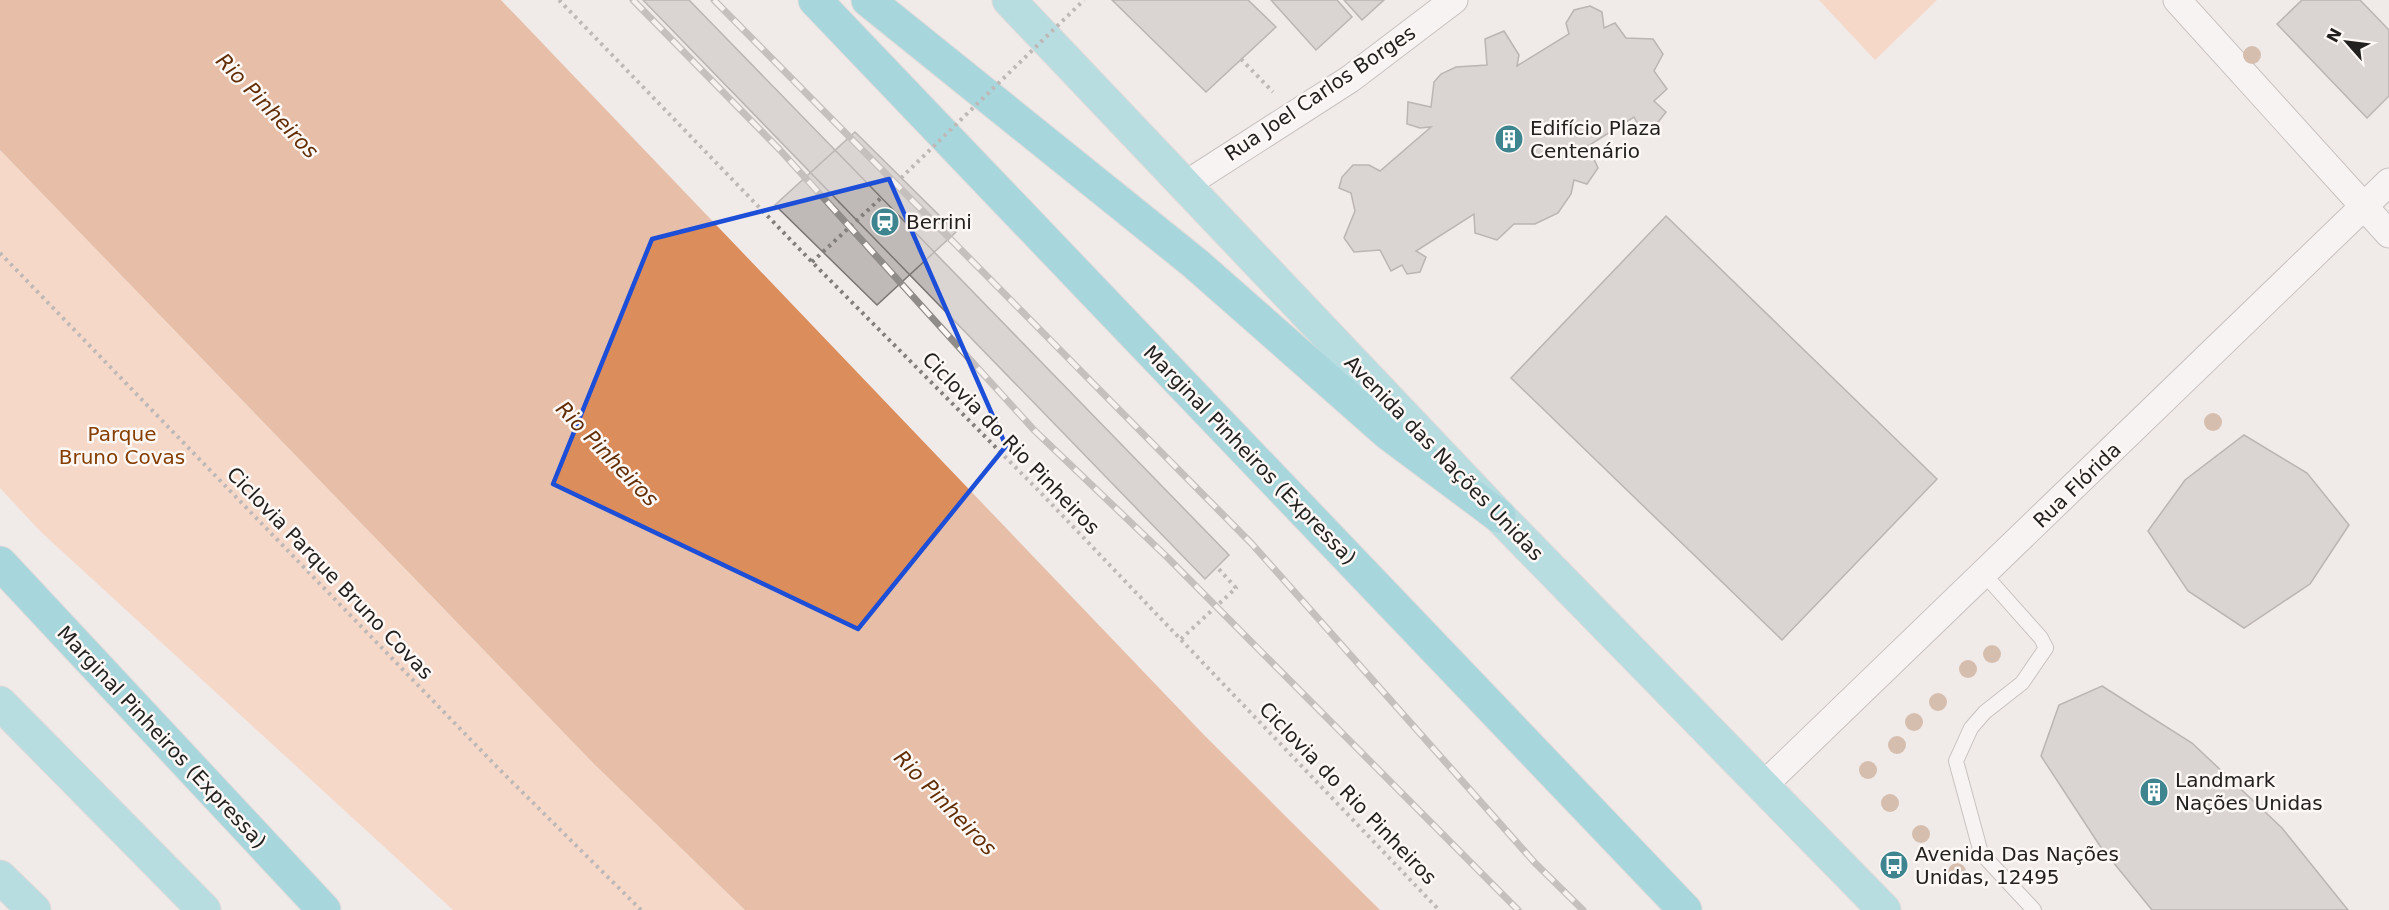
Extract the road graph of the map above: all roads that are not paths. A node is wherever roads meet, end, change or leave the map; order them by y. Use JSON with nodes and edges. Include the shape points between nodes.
{"nodes":[{"id":1,"x":815,"y":0,"type":"edge"},
{"id":2,"x":868,"y":0,"type":"edge"},
{"id":3,"x":1009,"y":0,"type":"edge"},
{"id":4,"x":1454,"y":0,"type":"edge"},
{"id":5,"x":2177,"y":0,"type":"edge"},
{"id":6,"x":2389,"y":182,"type":"edge"},
{"id":7,"x":1185,"y":185,"type":"junction"},
{"id":8,"x":2364,"y":206,"type":"junction"},
{"id":9,"x":2389,"y":234,"type":"edge"},
{"id":10,"x":1499,"y":516,"type":"junction"},
{"id":11,"x":0,"y":564,"type":"edge"},
{"id":12,"x":1984,"y":574,"type":"junction"},
{"id":13,"x":0,"y":703,"type":"edge"},
{"id":14,"x":1763,"y":786,"type":"junction"},
{"id":15,"x":0,"y":877,"type":"edge"},
{"id":16,"x":34,"y":910,"type":"edge"},
{"id":17,"x":204,"y":910,"type":"edge"},
{"id":18,"x":324,"y":910,"type":"edge"},
{"id":19,"x":1685,"y":910,"type":"edge"},
{"id":20,"x":1884,"y":910,"type":"edge"},
{"id":21,"x":2034,"y":910,"type":"edge"}],
"edges":[{"from":1,"to":19,"type":"highway","name":"Marginal Pinheiros (Expressa)"},
{"from":2,"to":10,"type":"highway","via":[[1196,264],[1389,434]]},
{"from":3,"to":7,"type":"highway","name":"Avenida das Nações Unidas"},
{"from":4,"to":7,"type":"street","name":"Rua Joel Carlos Borges","via":[[1350,79]]},
{"from":5,"to":8,"type":"street"},
{"from":6,"to":8,"type":"street","name":"Rua Flórida"},
{"from":7,"to":10,"type":"highway","name":"Avenida das Nações Unidas"},
{"from":8,"to":9,"type":"street"},
{"from":8,"to":12,"type":"street","name":"Rua Flórida"},
{"from":10,"to":14,"type":"highway","name":"Avenida das Nações Unidas"},
{"from":11,"to":18,"type":"highway","name":"Marginal Pinheiros (Expressa)"},
{"from":12,"to":14,"type":"street","name":"Rua Flórida"},
{"from":12,"to":21,"type":"lane","via":[[2046,648],[2022,683],[1971,728],[1956,761],[1981,853]]},
{"from":13,"to":17,"type":"highway"},
{"from":14,"to":20,"type":"highway","name":"Avenida das Nações Unidas"},
{"from":15,"to":16,"type":"highway"}]}
